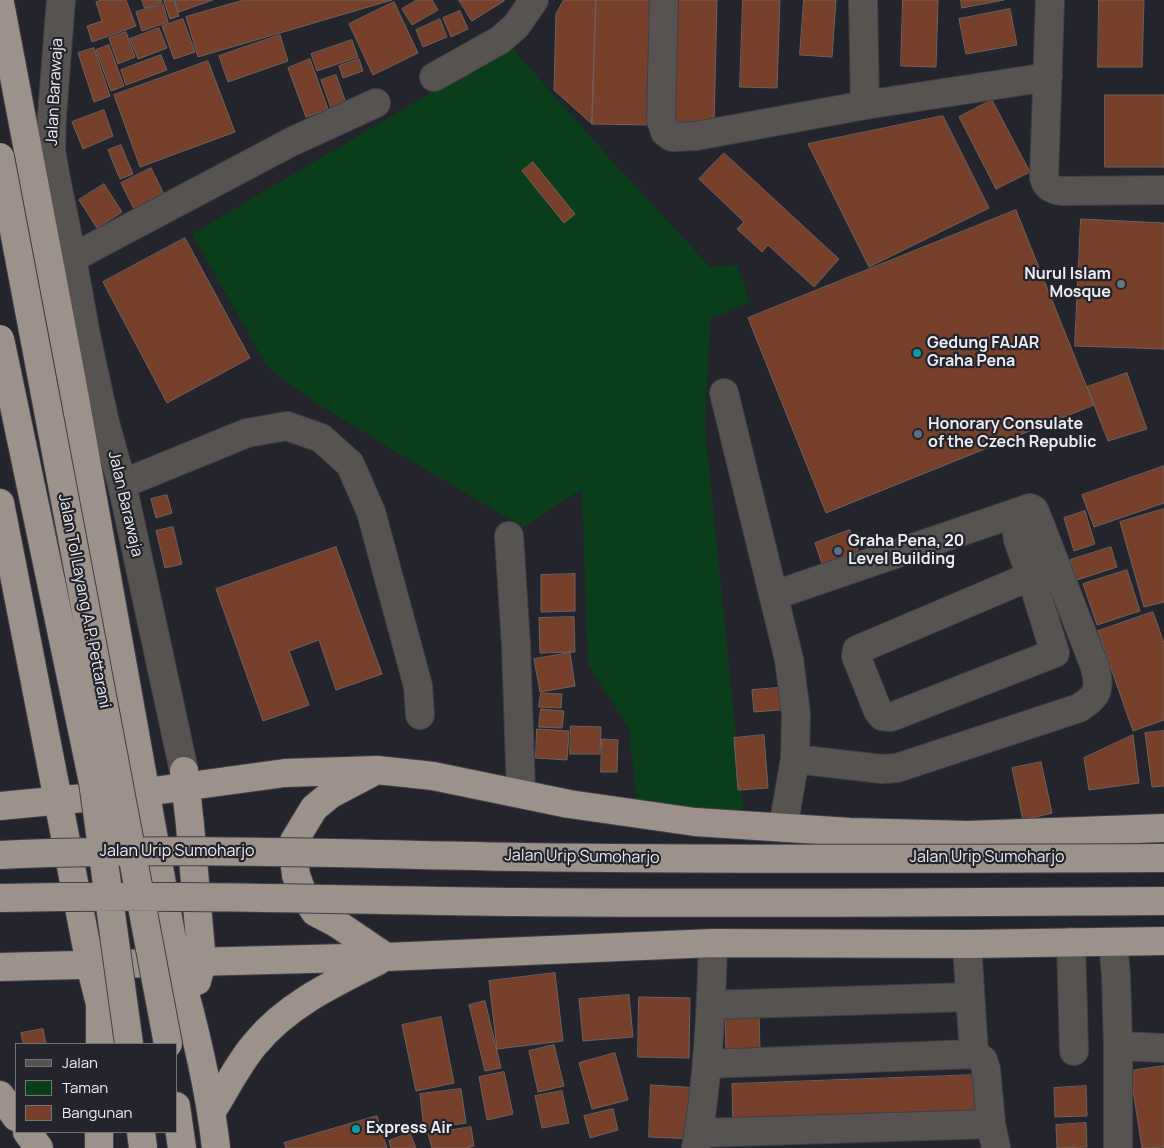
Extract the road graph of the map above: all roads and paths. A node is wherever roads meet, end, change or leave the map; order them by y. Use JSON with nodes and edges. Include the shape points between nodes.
{"nodes":[{"id":1,"x":61,"y":0,"type":"edge"},
{"id":2,"x":534,"y":0,"type":"edge"},
{"id":3,"x":664,"y":0,"type":"edge"},
{"id":4,"x":863,"y":0,"type":"edge"},
{"id":5,"x":1050,"y":0,"type":"edge"},
{"id":6,"x":0,"y":3,"type":"edge"},
{"id":7,"x":1048,"y":76,"type":"junction"},
{"id":8,"x":434,"y":77,"type":"dead end"},
{"id":9,"x":376,"y":103,"type":"dead end"},
{"id":10,"x":865,"y":105,"type":"junction"},
{"id":11,"x":0,"y":157,"type":"edge"},
{"id":12,"x":1164,"y":190,"type":"edge"},
{"id":13,"x":72,"y":258,"type":"junction"},
{"id":14,"x":0,"y":339,"type":"edge"},
{"id":15,"x":724,"y":393,"type":"dead end"},
{"id":16,"x":122,"y":484,"type":"junction"},
{"id":17,"x":0,"y":503,"type":"edge"},
{"id":18,"x":1039,"y":522,"type":"junction"},
{"id":19,"x":509,"y":536,"type":"dead end"},
{"id":20,"x":1031,"y":576,"type":"junction"},
{"id":21,"x":774,"y":595,"type":"junction"},
{"id":22,"x":420,"y":715,"type":"dead end"},
{"id":23,"x":796,"y":759,"type":"junction"},
{"id":24,"x":377,"y":770,"type":"junction"},
{"id":25,"x":185,"y":778,"type":"junction"},
{"id":26,"x":146,"y":792,"type":"junction"},
{"id":27,"x":521,"y":793,"type":"junction"},
{"id":28,"x":58,"y":800,"type":"junction"},
{"id":29,"x":0,"y":806,"type":"edge"},
{"id":30,"x":784,"y":828,"type":"junction"},
{"id":31,"x":1164,"y":828,"type":"edge"},
{"id":32,"x":0,"y":856,"type":"edge"},
{"id":33,"x":1164,"y":858,"type":"edge"},
{"id":34,"x":0,"y":898,"type":"edge"},
{"id":35,"x":1164,"y":901,"type":"edge"},
{"id":36,"x":1164,"y":941,"type":"edge"},
{"id":37,"x":1071,"y":942,"type":"junction"},
{"id":38,"x":1113,"y":942,"type":"junction"},
{"id":39,"x":713,"y":943,"type":"junction"},
{"id":40,"x":967,"y":944,"type":"junction"},
{"id":41,"x":386,"y":958,"type":"junction"},
{"id":42,"x":189,"y":962,"type":"junction"},
{"id":43,"x":90,"y":964,"type":"junction"},
{"id":44,"x":0,"y":967,"type":"edge"},
{"id":45,"x":970,"y":997,"type":"junction"},
{"id":46,"x":711,"y":1005,"type":"junction"},
{"id":47,"x":100,"y":1043,"type":"edge"},
{"id":48,"x":129,"y":1043,"type":"edge"},
{"id":49,"x":168,"y":1043,"type":"edge"},
{"id":50,"x":1118,"y":1046,"type":"junction"},
{"id":51,"x":1164,"y":1048,"type":"edge"},
{"id":52,"x":1074,"y":1051,"type":"dead end"},
{"id":53,"x":974,"y":1054,"type":"junction"},
{"id":54,"x":706,"y":1064,"type":"junction"},
{"id":55,"x":0,"y":1095,"type":"edge"},
{"id":56,"x":212,"y":1111,"type":"junction"},
{"id":57,"x":15,"y":1116,"type":"edge"},
{"id":58,"x":178,"y":1120,"type":"edge"},
{"id":59,"x":28,"y":1133,"type":"edge"},
{"id":60,"x":99,"y":1133,"type":"edge"},
{"id":61,"x":140,"y":1133,"type":"edge"},
{"id":62,"x":994,"y":1136,"type":"edge"},
{"id":63,"x":697,"y":1140,"type":"edge"},
{"id":64,"x":39,"y":1148,"type":"edge"},
{"id":65,"x":99,"y":1148,"type":"edge"},
{"id":66,"x":143,"y":1148,"type":"edge"},
{"id":67,"x":182,"y":1148,"type":"edge"},
{"id":68,"x":216,"y":1148,"type":"edge"},
{"id":69,"x":1118,"y":1148,"type":"edge"}],
"edges":[{"from":1,"to":13,"type":"street","name":"Jalan Barawaja","via":[[51,150]]},
{"from":2,"to":8,"type":"street","via":[[516,26],[500,40]]},
{"from":3,"to":10,"type":"street","via":[[662,120],[667,135],[696,136]]},
{"from":4,"to":10,"type":"street"},
{"from":5,"to":7,"type":"street"},
{"from":6,"to":26,"type":"highway"},
{"from":7,"to":10,"type":"street"},
{"from":7,"to":12,"type":"street","via":[[1046,184],[1062,191]]},
{"from":9,"to":13,"type":"street","via":[[292,142]]},
{"from":11,"to":49,"type":"highway","name":"Jalan Tol Layang A.P. Pettarani","bridge":true},
{"from":13,"to":16,"type":"street","name":"Jalan Barawaja","via":[[86,336]]},
{"from":14,"to":48,"type":"highway","name":"Jalan Tol Layang A.P. Pettarani","bridge":true,"via":[[93,782]]},
{"from":15,"to":21,"type":"street"},
{"from":16,"to":22,"type":"street","via":[[247,433],[287,426],[321,438],[350,464],[371,512],[418,686]]},
{"from":16,"to":25,"type":"street","name":"Jalan Barawaja"},
{"from":17,"to":28,"type":"highway"},
{"from":18,"to":20,"type":"street","via":[[1017,532]]},
{"from":18,"to":21,"type":"street","via":[[1034,510],[1027,508]]},
{"from":18,"to":23,"type":"street","via":[[1095,667],[1099,684],[1098,692],[1092,698],[1078,708],[897,768],[882,770]]},
{"from":19,"to":27,"type":"street"},
{"from":20,"to":20,"type":"street","via":[[858,650],[856,656],[882,716],[891,717],[1055,652]]},
{"from":21,"to":23,"type":"street","via":[[789,659],[796,715]]},
{"from":23,"to":30,"type":"street"},
{"from":24,"to":25,"type":"highway"},
{"from":24,"to":27,"type":"highway","via":[[433,776]]},
{"from":24,"to":41,"type":"highway","via":[[331,794],[314,808],[294,841],[294,859],[302,892],[315,912]]},
{"from":25,"to":26,"type":"highway"},
{"from":25,"to":42,"type":"highway","name":"Jalan Barawaja"},
{"from":26,"to":28,"type":"highway"},
{"from":26,"to":42,"type":"highway"},
{"from":27,"to":30,"type":"highway","via":[[639,815]]},
{"from":28,"to":29,"type":"highway"},
{"from":28,"to":43,"type":"highway"},
{"from":30,"to":31,"type":"highway","via":[[968,835]]},
{"from":32,"to":33,"type":"highway","name":"Jalan Urip Sumoharjo","bridge":true,"via":[[231,851],[520,857]]},
{"from":34,"to":35,"type":"highway","bridge":true,"via":[[233,896],[814,904]]},
{"from":36,"to":38,"type":"highway"},
{"from":37,"to":38,"type":"highway"},
{"from":37,"to":40,"type":"highway"},
{"from":37,"to":52,"type":"street"},
{"from":38,"to":50,"type":"street"},
{"from":39,"to":40,"type":"highway"},
{"from":39,"to":41,"type":"highway"},
{"from":39,"to":46,"type":"street"},
{"from":40,"to":45,"type":"street"},
{"from":41,"to":42,"type":"highway"},
{"from":41,"to":56,"type":"highway","via":[[331,984],[289,1012],[255,1044]]},
{"from":42,"to":43,"type":"highway"},
{"from":42,"to":56,"type":"highway","via":[[189,1007]]},
{"from":43,"to":44,"type":"highway"},
{"from":43,"to":47,"type":"highway","via":[[100,1004]]},
{"from":45,"to":46,"type":"street"},
{"from":45,"to":53,"type":"street"},
{"from":46,"to":54,"type":"street"},
{"from":50,"to":51,"type":"street"},
{"from":50,"to":69,"type":"street"},
{"from":53,"to":54,"type":"street"},
{"from":53,"to":62,"type":"street","via":[[986,1069]]},
{"from":54,"to":63,"type":"street"},
{"from":55,"to":57,"type":"highway"},
{"from":56,"to":68,"type":"highway"},
{"from":58,"to":67,"type":"highway"},
{"from":59,"to":64,"type":"highway"},
{"from":60,"to":65,"type":"highway"},
{"from":61,"to":66,"type":"highway"},
{"from":62,"to":63,"type":"street"}]}
